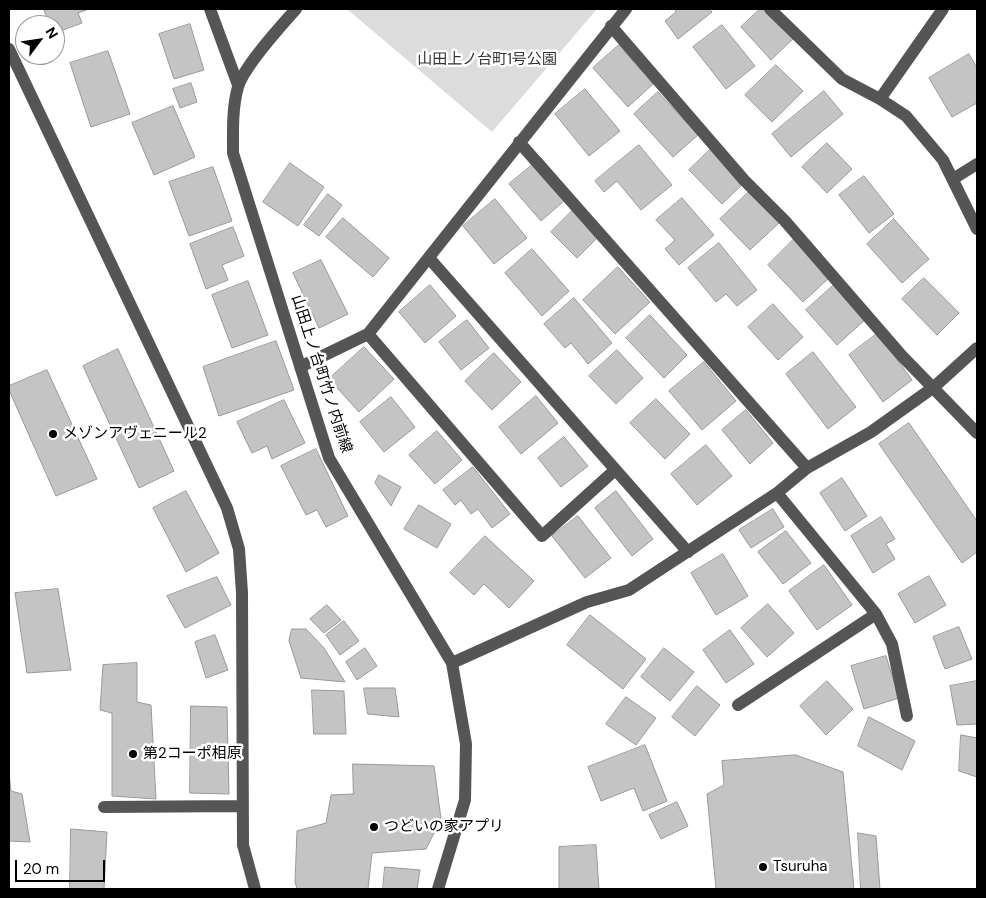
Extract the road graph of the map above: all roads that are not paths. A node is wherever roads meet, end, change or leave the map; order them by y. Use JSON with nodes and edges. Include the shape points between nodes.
{"nodes":[{"id":1,"x":210,"y":9,"type":"edge"},
{"id":2,"x":296,"y":9,"type":"edge"},
{"id":3,"x":626,"y":9,"type":"edge"},
{"id":4,"x":770,"y":9,"type":"edge"},
{"id":5,"x":943,"y":9,"type":"edge"},
{"id":6,"x":611,"y":26,"type":"junction"},
{"id":7,"x":9,"y":49,"type":"edge"},
{"id":8,"x":238,"y":85,"type":"junction"},
{"id":9,"x":880,"y":98,"type":"junction"},
{"id":10,"x":519,"y":142,"type":"junction"},
{"id":11,"x":977,"y":164,"type":"edge"},
{"id":12,"x":953,"y":179,"type":"junction"},
{"id":13,"x":977,"y":229,"type":"edge"},
{"id":14,"x":428,"y":258,"type":"junction"},
{"id":15,"x":368,"y":334,"type":"junction"},
{"id":16,"x":977,"y":348,"type":"edge"},
{"id":17,"x":300,"y":367,"type":"junction"},
{"id":18,"x":934,"y":387,"type":"junction"},
{"id":19,"x":977,"y":433,"type":"edge"},
{"id":20,"x":807,"y":468,"type":"junction"},
{"id":21,"x":616,"y":470,"type":"junction"},
{"id":22,"x":777,"y":493,"type":"junction"},
{"id":23,"x":688,"y":552,"type":"junction"},
{"id":24,"x":876,"y":614,"type":"junction"},
{"id":25,"x":452,"y":663,"type":"junction"},
{"id":26,"x":738,"y":705,"type":"dead end"},
{"id":27,"x":908,"y":716,"type":"dead end"},
{"id":28,"x":243,"y":806,"type":"junction"},
{"id":29,"x":104,"y":807,"type":"dead end"},
{"id":30,"x":256,"y":889,"type":"edge"},
{"id":31,"x":438,"y":889,"type":"edge"}],
"edges":[{"from":1,"to":8,"type":"street"},
{"from":2,"to":8,"type":"street","name":"山田上ノ台町竹ノ内前線","via":[[266,42]]},
{"from":3,"to":6,"type":"street"},
{"from":4,"to":9,"type":"street","via":[[842,79]]},
{"from":5,"to":9,"type":"street"},
{"from":6,"to":10,"type":"street"},
{"from":6,"to":18,"type":"street","via":[[744,180],[785,221],[902,356]]},
{"from":7,"to":28,"type":"street","via":[[227,508],[238,549],[242,593]]},
{"from":8,"to":17,"type":"street","name":"山田上ノ台町竹ノ内前線","via":[[233,153]]},
{"from":9,"to":12,"type":"street","via":[[906,116],[926,138]]},
{"from":10,"to":14,"type":"street"},
{"from":10,"to":20,"type":"street"},
{"from":11,"to":12,"type":"street"},
{"from":12,"to":13,"type":"street"},
{"from":14,"to":15,"type":"street"},
{"from":14,"to":21,"type":"street"},
{"from":15,"to":17,"type":"street"},
{"from":15,"to":21,"type":"street","via":[[542,536]]},
{"from":16,"to":18,"type":"street"},
{"from":17,"to":25,"type":"street","name":"山田上ノ台町竹ノ内前線","via":[[329,458]]},
{"from":18,"to":19,"type":"street"},
{"from":18,"to":20,"type":"street","via":[[871,432]]},
{"from":20,"to":22,"type":"street"},
{"from":21,"to":23,"type":"street"},
{"from":22,"to":23,"type":"street"},
{"from":22,"to":24,"type":"street"},
{"from":23,"to":25,"type":"street","via":[[629,590],[587,602]]},
{"from":24,"to":26,"type":"street"},
{"from":24,"to":27,"type":"street","via":[[892,644]]},
{"from":25,"to":31,"type":"street","name":"山田上ノ台町竹ノ内前線","via":[[466,744],[465,800]]},
{"from":28,"to":29,"type":"street"},
{"from":28,"to":30,"type":"street","via":[[243,845]]}]}
